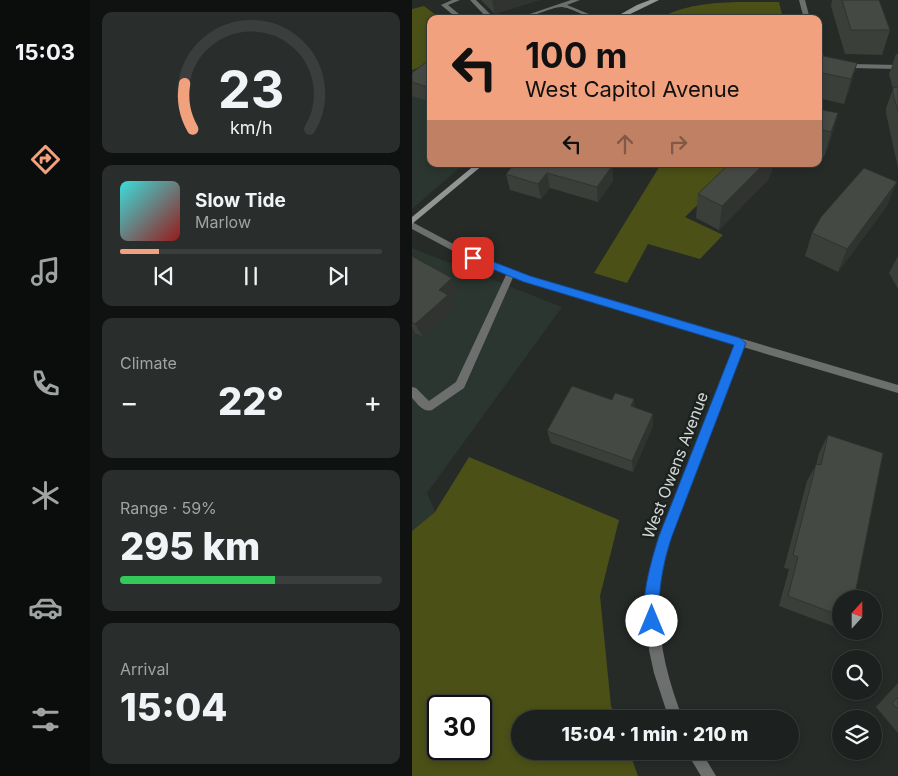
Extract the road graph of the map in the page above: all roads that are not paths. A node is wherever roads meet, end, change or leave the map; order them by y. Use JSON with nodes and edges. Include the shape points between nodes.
{"nodes":[{"id":1,"x":457,"y":0,"type":"edge"},
{"id":2,"x":473,"y":0,"type":"edge"},
{"id":3,"x":577,"y":0,"type":"edge"},
{"id":4,"x":656,"y":0,"type":"edge"},
{"id":5,"x":802,"y":0,"type":"edge"},
{"id":6,"x":561,"y":5,"type":"junction"},
{"id":7,"x":457,"y":15,"type":"edge"},
{"id":8,"x":488,"y":15,"type":"edge"},
{"id":9,"x":530,"y":15,"type":"edge"},
{"id":10,"x":587,"y":15,"type":"edge"},
{"id":11,"x":622,"y":15,"type":"edge"},
{"id":12,"x":805,"y":15,"type":"edge"},
{"id":13,"x":822,"y":57,"type":"edge"},
{"id":14,"x":898,"y":67,"type":"edge"},
{"id":15,"x":476,"y":167,"type":"edge"},
{"id":16,"x":412,"y":221,"type":"edge"},
{"id":17,"x":412,"y":225,"type":"edge"},
{"id":18,"x":512,"y":273,"type":"junction"},
{"id":19,"x":740,"y":343,"type":"junction"},
{"id":20,"x":898,"y":390,"type":"edge"},
{"id":21,"x":412,"y":391,"type":"edge"},
{"id":22,"x":673,"y":710,"type":"edge"},
{"id":23,"x":698,"y":760,"type":"edge"},
{"id":24,"x":708,"y":776,"type":"edge"}],
"edges":[{"from":1,"to":7,"type":"street","via":[[444,5]]},
{"from":2,"to":8,"type":"street"},
{"from":3,"to":6,"type":"street"},
{"from":4,"to":11,"type":"street"},
{"from":5,"to":12,"type":"street"},
{"from":6,"to":9,"type":"street"},
{"from":6,"to":10,"type":"street"},
{"from":13,"to":14,"type":"street","via":[[851,66]]},
{"from":15,"to":16,"type":"street"},
{"from":17,"to":18,"type":"street","via":[[452,248]]},
{"from":18,"to":19,"type":"street"},
{"from":18,"to":21,"type":"street","via":[[460,385],[428,407]]},
{"from":19,"to":20,"type":"street"},
{"from":19,"to":22,"type":"street","name":"West Owens Avenue","via":[[657,563],[652,592],[655,646]]},
{"from":23,"to":24,"type":"street"}]}
